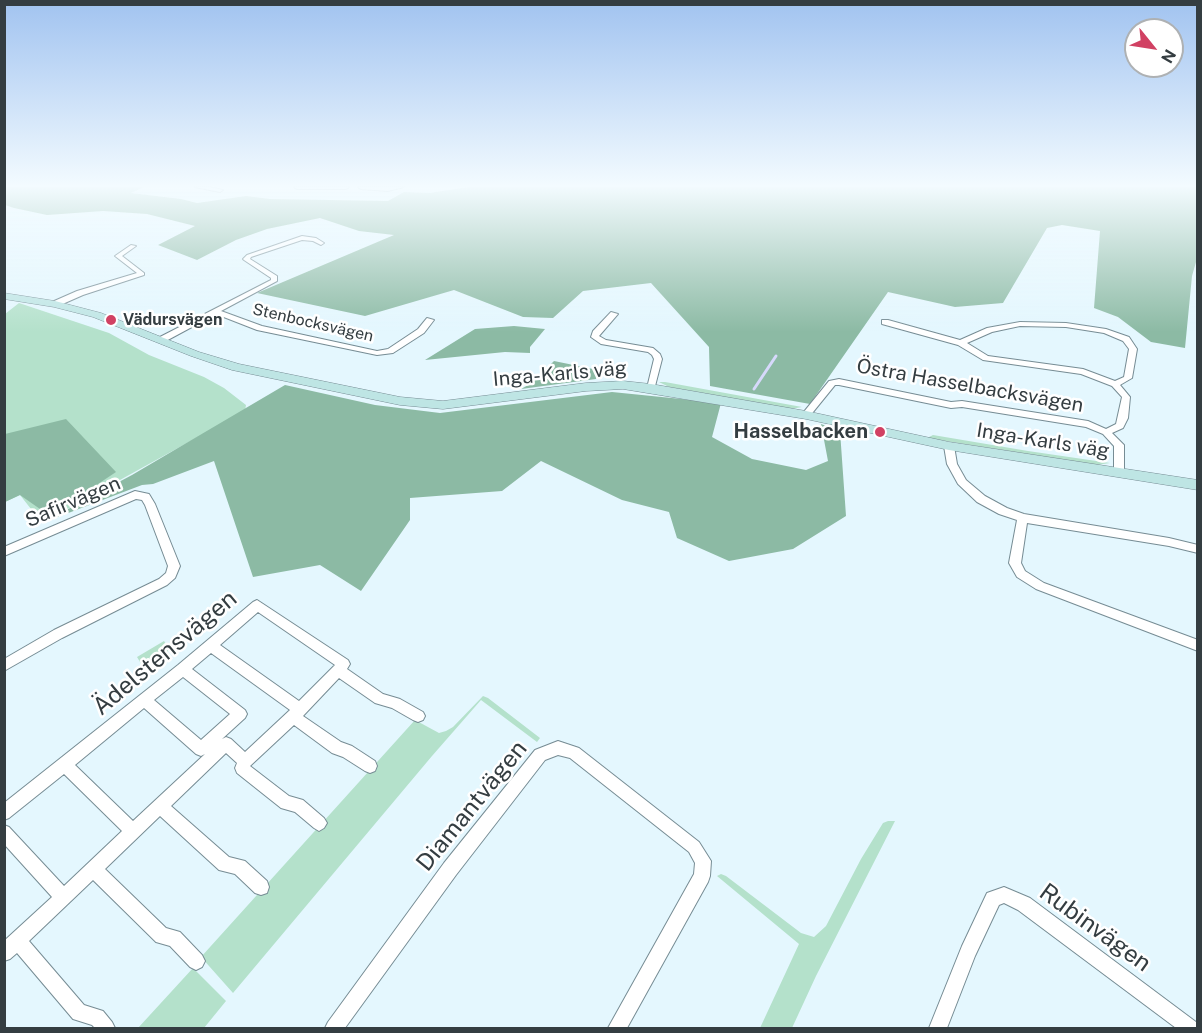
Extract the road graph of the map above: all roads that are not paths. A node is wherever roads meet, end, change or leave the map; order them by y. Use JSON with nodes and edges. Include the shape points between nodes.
{"nodes":[{"id":1,"x":321,"y":243,"type":"dead end"},
{"id":2,"x":133,"y":246,"type":"dead end"},
{"id":3,"x":4,"y":296,"type":"edge"},
{"id":4,"x":56,"y":304,"type":"junction"},
{"id":5,"x":216,"y":312,"type":"junction"},
{"id":6,"x":614,"y":314,"type":"dead end"},
{"id":7,"x":430,"y":320,"type":"dead end"},
{"id":8,"x":885,"y":322,"type":"dead end"},
{"id":9,"x":161,"y":340,"type":"junction"},
{"id":10,"x":961,"y":343,"type":"junction"},
{"id":11,"x":1115,"y":384,"type":"junction"},
{"id":12,"x":651,"y":388,"type":"junction"},
{"id":13,"x":806,"y":415,"type":"junction"},
{"id":14,"x":1106,"y":432,"type":"junction"},
{"id":15,"x":949,"y":446,"type":"junction"},
{"id":16,"x":1119,"y":473,"type":"junction"},
{"id":17,"x":1197,"y":485,"type":"edge"},
{"id":18,"x":1023,"y":518,"type":"junction"},
{"id":19,"x":1197,"y":549,"type":"edge"},
{"id":20,"x":4,"y":552,"type":"edge"},
{"id":21,"x":210,"y":645,"type":"junction"},
{"id":22,"x":1197,"y":646,"type":"edge"},
{"id":23,"x":4,"y":666,"type":"edge"},
{"id":24,"x":183,"y":669,"type":"junction"},
{"id":25,"x":339,"y":671,"type":"junction"},
{"id":26,"x":144,"y":700,"type":"junction"},
{"id":27,"x":296,"y":713,"type":"junction"},
{"id":28,"x":418,"y":716,"type":"dead end"},
{"id":29,"x":221,"y":740,"type":"junction"},
{"id":30,"x":245,"y":760,"type":"junction"},
{"id":31,"x":64,"y":764,"type":"junction"},
{"id":32,"x":370,"y":766,"type":"dead end"},
{"id":33,"x":161,"y":807,"type":"junction"},
{"id":34,"x":4,"y":813,"type":"edge"},
{"id":35,"x":319,"y":823,"type":"dead end"},
{"id":36,"x":133,"y":831,"type":"junction"},
{"id":37,"x":4,"y":832,"type":"edge"},
{"id":38,"x":94,"y":869,"type":"junction"},
{"id":39,"x":261,"y":887,"type":"dead end"},
{"id":40,"x":63,"y":897,"type":"junction"},
{"id":41,"x":11,"y":947,"type":"edge"},
{"id":42,"x":196,"y":961,"type":"dead end"},
{"id":43,"x":106,"y":1029,"type":"edge"},
{"id":44,"x":334,"y":1029,"type":"edge"},
{"id":45,"x":617,"y":1029,"type":"edge"},
{"id":46,"x":938,"y":1029,"type":"edge"},
{"id":47,"x":1190,"y":1029,"type":"edge"}],
"edges":[{"from":1,"to":5,"type":"street","via":[[302,238],[249,256],[248,262],[275,279]]},
{"from":2,"to":4,"type":"street","via":[[118,256],[142,274]]},
{"from":3,"to":4,"type":"street","name":"Inga-Karls väg"},
{"from":4,"to":9,"type":"street","name":"Inga-Karls väg"},
{"from":5,"to":7,"type":"street","name":"Stenbocksvägen","via":[[260,328],[377,353],[390,351],[421,331]]},
{"from":5,"to":9,"type":"street"},
{"from":6,"to":12,"type":"street","via":[[595,337],[656,354]]},
{"from":8,"to":10,"type":"street"},
{"from":9,"to":12,"type":"street","name":"Inga-Karls väg","via":[[258,372],[424,404],[466,403],[586,387]]},
{"from":10,"to":11,"type":"street","via":[[999,361],[1083,372]]},
{"from":10,"to":11,"type":"street","via":[[990,330],[1020,324],[1066,325],[1117,334],[1133,349],[1128,378]]},
{"from":11,"to":14,"type":"street","via":[[1126,397],[1123,421]]},
{"from":12,"to":13,"type":"street","name":"Inga-Karls väg"},
{"from":13,"to":14,"type":"street","name":"Östra Hasselbacksvägen","via":[[838,381],[951,405],[1082,423]]},
{"from":13,"to":15,"type":"street","name":"Inga-Karls väg"},
{"from":14,"to":16,"type":"street","via":[[1119,445]]},
{"from":15,"to":16,"type":"street","name":"Inga-Karls väg"},
{"from":15,"to":18,"type":"street","via":[[951,464],[962,482],[981,499]]},
{"from":16,"to":17,"type":"street","name":"Inga-Karls väg"},
{"from":18,"to":19,"type":"street"},
{"from":18,"to":22,"type":"street","via":[[1015,563],[1021,574]]},
{"from":20,"to":23,"type":"street","name":"Safirvägen","via":[[135,495],[145,497],[150,504],[174,566],[163,582],[58,634]]},
{"from":21,"to":24,"type":"street","name":"Ädelstensvägen"},
{"from":21,"to":25,"type":"street","name":"Ädelstensvägen","via":[[257,605],[344,664]]},
{"from":21,"to":27,"type":"street"},
{"from":24,"to":26,"type":"street","name":"Ädelstensvägen"},
{"from":24,"to":29,"type":"street","via":[[240,714]]},
{"from":25,"to":27,"type":"street"},
{"from":25,"to":28,"type":"street","via":[[380,699]]},
{"from":26,"to":29,"type":"street","via":[[201,749]]},
{"from":26,"to":31,"type":"street","name":"Ädelstensvägen"},
{"from":27,"to":30,"type":"street"},
{"from":27,"to":32,"type":"street","via":[[337,748],[347,750]]},
{"from":29,"to":30,"type":"street"},
{"from":29,"to":33,"type":"street"},
{"from":30,"to":35,"type":"street","via":[[242,768]]},
{"from":31,"to":34,"type":"street","name":"Ädelstensvägen"},
{"from":31,"to":36,"type":"street"},
{"from":33,"to":36,"type":"street"},
{"from":33,"to":39,"type":"street","via":[[225,864],[239,867]]},
{"from":36,"to":38,"type":"street"},
{"from":37,"to":40,"type":"street"},
{"from":38,"to":40,"type":"street"},
{"from":38,"to":42,"type":"street","via":[[162,936],[174,938]]},
{"from":40,"to":41,"type":"street"},
{"from":41,"to":43,"type":"street","via":[[79,1013],[97,1017]]},
{"from":44,"to":45,"type":"street","name":"Diamantvägen","via":[[450,869],[540,755],[558,748],[574,753],[694,847],[703,861],[702,876]]},
{"from":46,"to":47,"type":"street","name":"Rubinvägen","via":[[993,899],[1004,896],[1024,904]]}]}
